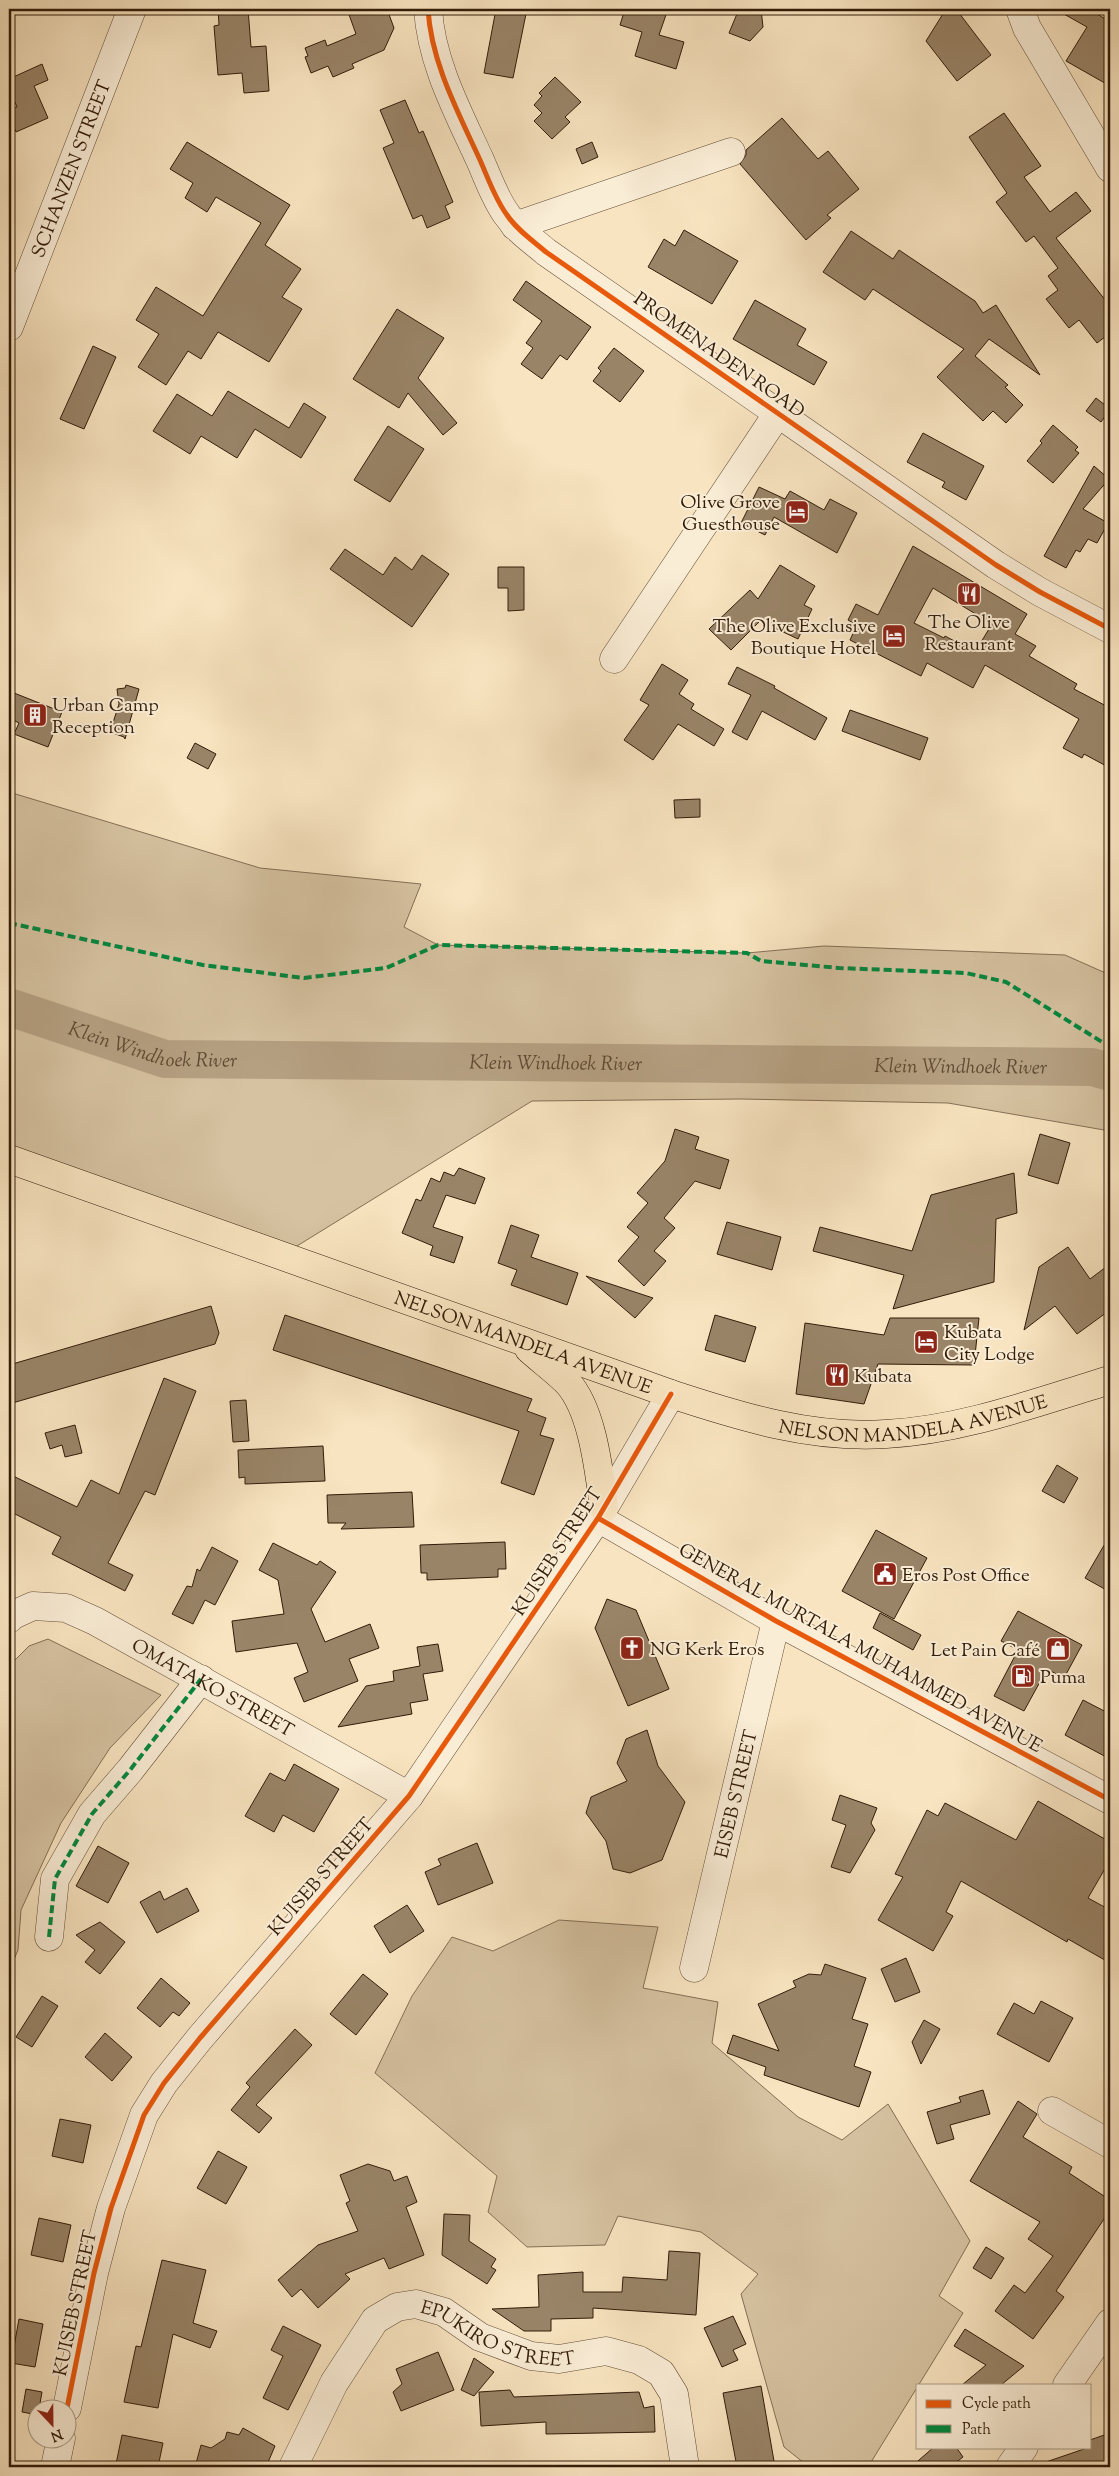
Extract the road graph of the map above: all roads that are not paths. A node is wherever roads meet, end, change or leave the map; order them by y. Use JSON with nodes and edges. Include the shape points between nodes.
{"nodes":[{"id":1,"x":132,"y":9,"type":"edge"},
{"id":2,"x":428,"y":9,"type":"edge"},
{"id":3,"x":1020,"y":9,"type":"edge"},
{"id":4,"x":731,"y":152,"type":"dead end"},
{"id":5,"x":1110,"y":168,"type":"edge"},
{"id":6,"x":515,"y":226,"type":"junction"},
{"id":7,"x":9,"y":327,"type":"edge"},
{"id":8,"x":778,"y":413,"type":"junction"},
{"id":9,"x":1110,"y":629,"type":"edge"},
{"id":10,"x":614,"y":659,"type":"dead end"},
{"id":11,"x":9,"y":1159,"type":"edge"},
{"id":12,"x":518,"y":1340,"type":"junction"},
{"id":13,"x":1110,"y":1380,"type":"edge"},
{"id":14,"x":671,"y":1394,"type":"junction"},
{"id":15,"x":601,"y":1513,"type":"junction"},
{"id":16,"x":10,"y":1617,"type":"edge"},
{"id":17,"x":776,"y":1621,"type":"junction"},
{"id":18,"x":201,"y":1679,"type":"junction"},
{"id":19,"x":409,"y":1796,"type":"junction"},
{"id":20,"x":1110,"y":1800,"type":"edge"},
{"id":21,"x":49,"y":1937,"type":"dead end"},
{"id":22,"x":694,"y":1968,"type":"dead end"},
{"id":23,"x":1052,"y":2111,"type":"dead end"},
{"id":24,"x":1110,"y":2144,"type":"edge"},
{"id":25,"x":1110,"y":2323,"type":"edge"},
{"id":26,"x":1068,"y":2384,"type":"edge"},
{"id":27,"x":69,"y":2398,"type":"edge"},
{"id":28,"x":59,"y":2448,"type":"edge"},
{"id":29,"x":1023,"y":2448,"type":"edge"},
{"id":30,"x":55,"y":2467,"type":"edge"},
{"id":31,"x":293,"y":2467,"type":"edge"},
{"id":32,"x":685,"y":2467,"type":"edge"},
{"id":33,"x":1010,"y":2467,"type":"edge"}],
"edges":[{"from":1,"to":7,"type":"street","name":"SCHANZEN STREET"},
{"from":2,"to":6,"type":"street","name":"PROMENADEN ROAD","via":[[429,31],[442,73],[494,190]]},
{"from":3,"to":5,"type":"street","via":[[1027,28]]},
{"from":4,"to":6,"type":"street"},
{"from":6,"to":8,"type":"street","name":"PROMENADEN ROAD","via":[[546,252]]},
{"from":8,"to":9,"type":"street","name":"PROMENADEN ROAD","via":[[996,565]]},
{"from":8,"to":10,"type":"street"},
{"from":11,"to":12,"type":"main road","name":"NELSON MANDELA AVENUE"},
{"from":12,"to":14,"type":"main road","name":"NELSON MANDELA AVENUE"},
{"from":12,"to":15,"type":"main road","via":[[568,1384],[581,1407],[591,1433]]},
{"from":13,"to":14,"type":"main road","name":"NELSON MANDELA AVENUE","via":[[981,1419],[885,1434],[822,1432],[780,1426]]},
{"from":14,"to":15,"type":"street","name":"KUISEB STREET"},
{"from":15,"to":17,"type":"street","name":"GENERAL MURTALA MUHAMMED AVENUE"},
{"from":15,"to":19,"type":"street","name":"KUISEB STREET"},
{"from":16,"to":18,"type":"street","name":"OMATAKO STREET","via":[[33,1606],[66,1608]]},
{"from":17,"to":20,"type":"street","name":"GENERAL MURTALA MUHAMMED AVENUE"},
{"from":17,"to":22,"type":"street","name":"EISEB STREET"},
{"from":18,"to":19,"type":"street","name":"OMATAKO STREET"},
{"from":18,"to":21,"type":"street","via":[[92,1814],[55,1878]]},
{"from":19,"to":27,"type":"street","name":"KUISEB STREET","via":[[200,2038],[164,2083],[144,2115],[106,2227]]},
{"from":23,"to":24,"type":"street"},
{"from":25,"to":26,"type":"street"},
{"from":28,"to":30,"type":"street"},
{"from":29,"to":33,"type":"street"},
{"from":31,"to":32,"type":"street","name":"EPUKIRO STREET","via":[[334,2383],[375,2320],[396,2307],[416,2304],[444,2312],[480,2337],[531,2356],[559,2359],[606,2351],[639,2360],[661,2373],[674,2394]]}]}
